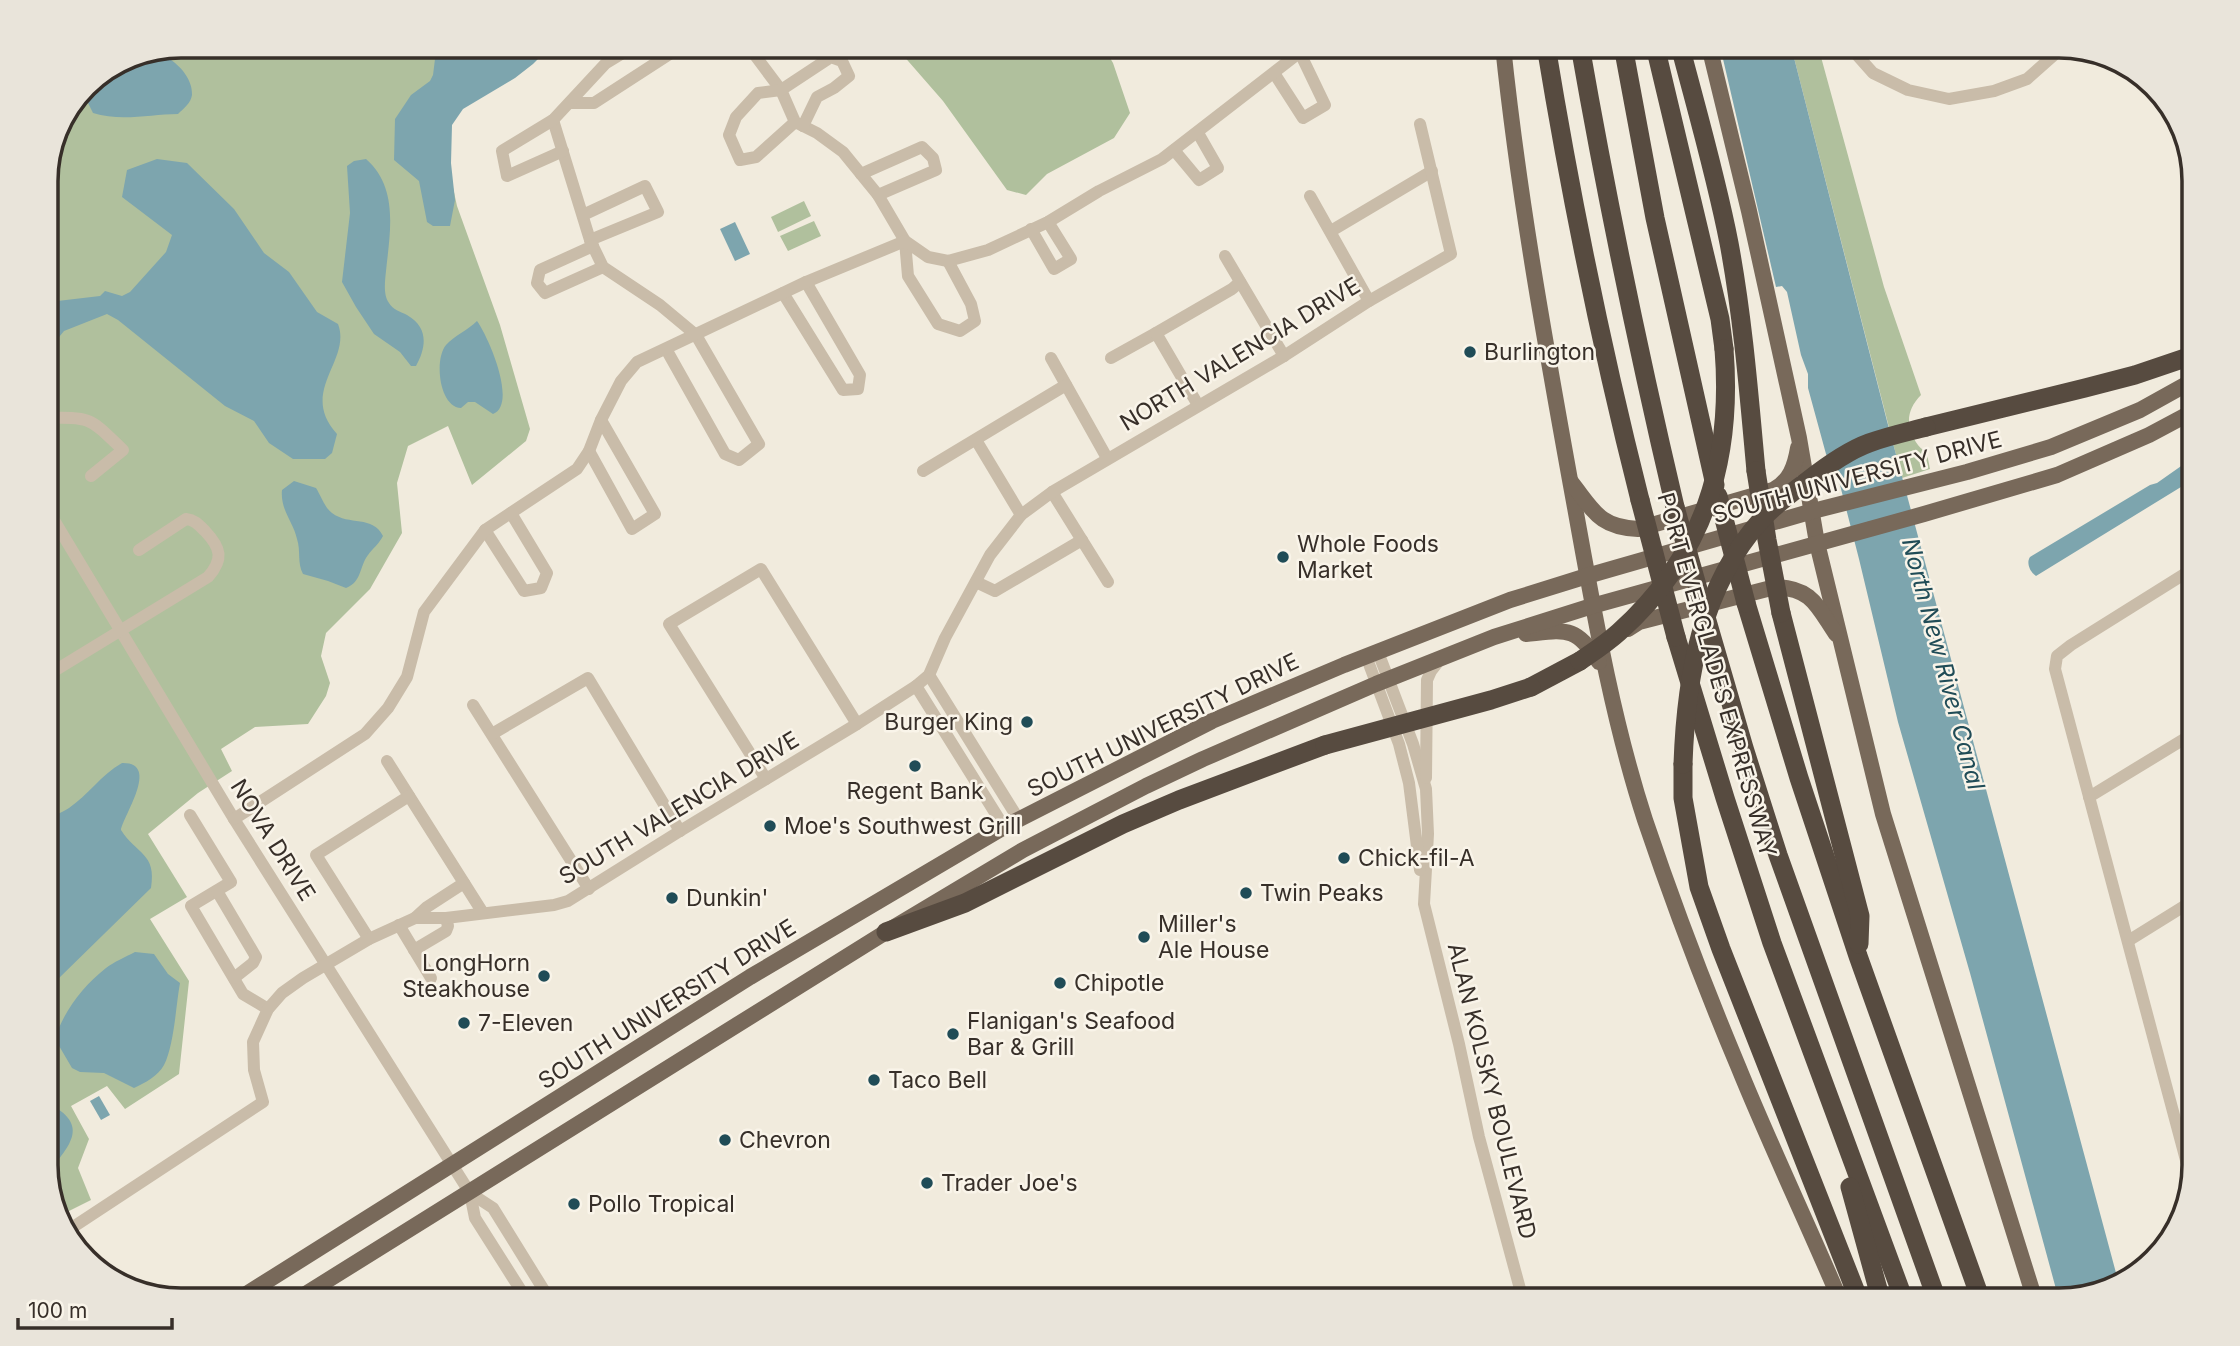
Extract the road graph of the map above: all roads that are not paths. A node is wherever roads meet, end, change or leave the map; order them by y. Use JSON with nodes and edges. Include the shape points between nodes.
{"nodes":[{"id":1,"x":615,"y":58,"type":"edge"},
{"id":2,"x":663,"y":58,"type":"edge"},
{"id":3,"x":757,"y":58,"type":"edge"},
{"id":4,"x":829,"y":58,"type":"edge"},
{"id":5,"x":834,"y":58,"type":"edge"},
{"id":6,"x":1293,"y":58,"type":"edge"},
{"id":7,"x":1307,"y":58,"type":"edge"},
{"id":8,"x":1504,"y":58,"type":"edge"},
{"id":9,"x":1548,"y":58,"type":"edge"},
{"id":10,"x":1582,"y":58,"type":"edge"},
{"id":11,"x":1625,"y":58,"type":"edge"},
{"id":12,"x":1658,"y":58,"type":"edge"},
{"id":13,"x":1683,"y":58,"type":"edge"},
{"id":14,"x":1712,"y":58,"type":"edge"},
{"id":15,"x":1860,"y":58,"type":"edge"},
{"id":16,"x":2051,"y":58,"type":"edge"},
{"id":17,"x":1274,"y":73,"type":"junction"},
{"id":18,"x":781,"y":90,"type":"junction"},
{"id":19,"x":570,"y":103,"type":"junction"},
{"id":20,"x":553,"y":120,"type":"junction"},
{"id":21,"x":799,"y":124,"type":"junction"},
{"id":22,"x":1420,"y":124,"type":"dead end"},
{"id":23,"x":1198,"y":133,"type":"junction"},
{"id":24,"x":1174,"y":150,"type":"junction"},
{"id":25,"x":563,"y":151,"type":"junction"},
{"id":26,"x":1432,"y":171,"type":"junction"},
{"id":27,"x":861,"y":174,"type":"junction"},
{"id":28,"x":878,"y":195,"type":"junction"},
{"id":29,"x":1310,"y":196,"type":"dead end"},
{"id":30,"x":583,"y":215,"type":"junction"},
{"id":31,"x":1048,"y":222,"type":"junction"},
{"id":32,"x":1031,"y":229,"type":"junction"},
{"id":33,"x":1331,"y":231,"type":"junction"},
{"id":34,"x":905,"y":241,"type":"junction"},
{"id":35,"x":592,"y":243,"type":"junction"},
{"id":36,"x":1225,"y":256,"type":"dead end"},
{"id":37,"x":948,"y":261,"type":"junction"},
{"id":38,"x":603,"y":267,"type":"junction"},
{"id":39,"x":807,"y":282,"type":"junction"},
{"id":40,"x":1241,"y":282,"type":"junction"},
{"id":41,"x":783,"y":293,"type":"junction"},
{"id":42,"x":1369,"y":301,"type":"junction"},
{"id":43,"x":1156,"y":333,"type":"junction"},
{"id":44,"x":696,"y":335,"type":"junction"},
{"id":45,"x":666,"y":349,"type":"junction"},
{"id":46,"x":1284,"y":356,"type":"junction"},
{"id":47,"x":1051,"y":358,"type":"dead end"},
{"id":48,"x":1111,"y":358,"type":"dead end"},
{"id":49,"x":2182,"y":359,"type":"edge"},
{"id":50,"x":1066,"y":385,"type":"junction"},
{"id":51,"x":2182,"y":387,"type":"edge"},
{"id":52,"x":1198,"y":405,"type":"junction"},
{"id":53,"x":2182,"y":417,"type":"edge"},
{"id":54,"x":58,"y":418,"type":"edge"},
{"id":55,"x":601,"y":420,"type":"junction"},
{"id":56,"x":1800,"y":438,"type":"junction"},
{"id":57,"x":976,"y":440,"type":"junction"},
{"id":58,"x":589,"y":451,"type":"junction"},
{"id":59,"x":1107,"y":458,"type":"junction"},
{"id":60,"x":923,"y":471,"type":"dead end"},
{"id":61,"x":91,"y":476,"type":"dead end"},
{"id":62,"x":1570,"y":480,"type":"junction"},
{"id":63,"x":1052,"y":492,"type":"junction"},
{"id":64,"x":1813,"y":511,"type":"junction"},
{"id":65,"x":511,"y":513,"type":"junction"},
{"id":66,"x":1021,"y":515,"type":"junction"},
{"id":67,"x":58,"y":527,"type":"edge"},
{"id":68,"x":485,"y":530,"type":"junction"},
{"id":69,"x":1082,"y":540,"type":"junction"},
{"id":70,"x":1817,"y":543,"type":"junction"},
{"id":71,"x":139,"y":550,"type":"dead end"},
{"id":72,"x":1587,"y":576,"type":"junction"},
{"id":73,"x":2182,"y":576,"type":"edge"},
{"id":74,"x":976,"y":582,"type":"junction"},
{"id":75,"x":1108,"y":582,"type":"dead end"},
{"id":76,"x":1592,"y":606,"type":"junction"},
{"id":77,"x":121,"y":629,"type":"junction"},
{"id":78,"x":1494,"y":637,"type":"junction"},
{"id":79,"x":1841,"y":642,"type":"junction"},
{"id":80,"x":1372,"y":654,"type":"junction"},
{"id":81,"x":1441,"y":658,"type":"junction"},
{"id":82,"x":58,"y":666,"type":"edge"},
{"id":83,"x":929,"y":675,"type":"junction"},
{"id":84,"x":1607,"y":676,"type":"junction"},
{"id":85,"x":1383,"y":681,"type":"junction"},
{"id":86,"x":916,"y":686,"type":"junction"},
{"id":87,"x":473,"y":705,"type":"dead end"},
{"id":88,"x":857,"y":724,"type":"junction"},
{"id":89,"x":492,"y":734,"type":"junction"},
{"id":90,"x":2182,"y":740,"type":"edge"},
{"id":91,"x":387,"y":761,"type":"dead end"},
{"id":92,"x":766,"y":779,"type":"junction"},
{"id":93,"x":1426,"y":789,"type":"junction"},
{"id":94,"x":409,"y":796,"type":"junction"},
{"id":95,"x":2089,"y":797,"type":"junction"},
{"id":96,"x":190,"y":815,"type":"dead end"},
{"id":97,"x":234,"y":818,"type":"junction"},
{"id":98,"x":1011,"y":824,"type":"junction"},
{"id":99,"x":680,"y":831,"type":"junction"},
{"id":100,"x":464,"y":883,"type":"junction"},
{"id":101,"x":589,"y":889,"type":"junction"},
{"id":102,"x":217,"y":891,"type":"junction"},
{"id":103,"x":1424,"y":891,"type":"junction"},
{"id":104,"x":2182,"y":908,"type":"edge"},
{"id":105,"x":483,"y":913,"type":"junction"},
{"id":106,"x":415,"y":918,"type":"junction"},
{"id":107,"x":446,"y":918,"type":"junction"},
{"id":108,"x":399,"y":925,"type":"junction"},
{"id":109,"x":886,"y":932,"type":"junction"},
{"id":110,"x":369,"y":939,"type":"junction"},
{"id":111,"x":2128,"y":942,"type":"junction"},
{"id":112,"x":414,"y":950,"type":"junction"},
{"id":113,"x":1858,"y":956,"type":"junction"},
{"id":114,"x":327,"y":965,"type":"junction"},
{"id":115,"x":234,"y":978,"type":"junction"},
{"id":116,"x":431,"y":978,"type":"dead end"},
{"id":117,"x":268,"y":1009,"type":"junction"},
{"id":118,"x":1816,"y":1061,"type":"junction"},
{"id":119,"x":2182,"y":1138,"type":"edge"},
{"id":120,"x":453,"y":1164,"type":"junction"},
{"id":121,"x":470,"y":1193,"type":"junction"},
{"id":122,"x":74,"y":1227,"type":"edge"},
{"id":123,"x":259,"y":1287,"type":"edge"},
{"id":124,"x":316,"y":1288,"type":"edge"},
{"id":125,"x":519,"y":1288,"type":"edge"},
{"id":126,"x":543,"y":1288,"type":"edge"},
{"id":127,"x":1520,"y":1288,"type":"edge"},
{"id":128,"x":1835,"y":1288,"type":"edge"},
{"id":129,"x":1854,"y":1288,"type":"edge"},
{"id":130,"x":1878,"y":1288,"type":"edge"},
{"id":131,"x":1900,"y":1288,"type":"edge"},
{"id":132,"x":1933,"y":1288,"type":"edge"},
{"id":133,"x":1977,"y":1288,"type":"edge"},
{"id":134,"x":2031,"y":1288,"type":"edge"}],
"edges":[{"from":1,"to":19,"type":"street"},
{"from":2,"to":19,"type":"street","via":[[594,103]]},
{"from":3,"to":18,"type":"street"},
{"from":4,"to":18,"type":"street"},
{"from":5,"to":21,"type":"street","via":[[842,61],[849,76],[817,97]]},
{"from":6,"to":17,"type":"street"},
{"from":7,"to":17,"type":"street","via":[[1325,105],[1303,118]]},
{"from":8,"to":62,"type":"main road"},
{"from":9,"to":118,"type":"highway","name":"PORT EVERGLADES EXPRESSWAY","bridge":true,"via":[[1617,409],[1676,637],[1724,798]]},
{"from":10,"to":132,"type":"highway","bridge":true,"via":[[1640,358],[1705,614],[1778,855]]},
{"from":11,"to":113,"type":"highway","bridge":true,"via":[[1655,219],[1718,496],[1799,778]]},
{"from":12,"to":109,"type":"highway","bridge":true,"via":[[1720,319],[1727,384],[1725,430],[1702,518],[1665,582],[1643,609],[1580,661],[1531,687],[1325,745],[1179,800],[965,903]]},
{"from":13,"to":113,"type":"highway","bridge":true,"via":[[1729,245],[1756,471],[1781,613],[1860,916]]},
{"from":14,"to":56,"type":"main road"},
{"from":15,"to":16,"type":"street","via":[[1873,73],[1908,90],[1949,99],[2027,79]]},
{"from":17,"to":23,"type":"street"},
{"from":18,"to":21,"type":"street"},
{"from":18,"to":21,"type":"street","via":[[758,93],[736,117],[729,135],[740,160],[756,157]]},
{"from":19,"to":20,"type":"street"},
{"from":20,"to":25,"type":"street"},
{"from":20,"to":25,"type":"street","via":[[502,151],[507,176]]},
{"from":21,"to":27,"type":"street","via":[[843,152]]},
{"from":22,"to":26,"type":"street"},
{"from":23,"to":24,"type":"street"},
{"from":23,"to":24,"type":"street","via":[[1218,168],[1199,180]]},
{"from":24,"to":31,"type":"street"},
{"from":25,"to":30,"type":"street"},
{"from":26,"to":33,"type":"street"},
{"from":26,"to":42,"type":"street","name":"NORTH VALENCIA DRIVE","via":[[1451,254]]},
{"from":27,"to":28,"type":"street"},
{"from":27,"to":28,"type":"street","via":[[922,147],[933,158],[936,170]]},
{"from":28,"to":34,"type":"street"},
{"from":29,"to":33,"type":"street"},
{"from":30,"to":35,"type":"street"},
{"from":30,"to":35,"type":"street","via":[[645,186],[658,212]]},
{"from":31,"to":32,"type":"street"},
{"from":31,"to":32,"type":"street","via":[[1071,260],[1054,270]]},
{"from":32,"to":37,"type":"street","via":[[988,250]]},
{"from":33,"to":42,"type":"street"},
{"from":34,"to":37,"type":"street","via":[[928,257]]},
{"from":34,"to":37,"type":"street","via":[[908,276],[938,324],[960,331],[975,321]]},
{"from":34,"to":39,"type":"street"},
{"from":35,"to":38,"type":"street"},
{"from":35,"to":38,"type":"street","via":[[540,270],[537,283],[545,293]]},
{"from":36,"to":40,"type":"street"},
{"from":38,"to":44,"type":"street"},
{"from":39,"to":41,"type":"street"},
{"from":39,"to":41,"type":"street","via":[[860,375],[858,389],[843,390]]},
{"from":40,"to":43,"type":"street"},
{"from":40,"to":46,"type":"street"},
{"from":41,"to":44,"type":"street"},
{"from":42,"to":46,"type":"street","name":"NORTH VALENCIA DRIVE"},
{"from":43,"to":48,"type":"street"},
{"from":43,"to":52,"type":"street"},
{"from":44,"to":45,"type":"street"},
{"from":44,"to":45,"type":"street","via":[[759,444],[739,460],[725,454]]},
{"from":45,"to":55,"type":"street","via":[[631,367]]},
{"from":46,"to":52,"type":"street","name":"NORTH VALENCIA DRIVE"},
{"from":47,"to":50,"type":"street"},
{"from":49,"to":129,"type":"highway","bridge":true,"via":[[1867,444],[1823,468],[1762,520],[1741,546],[1703,622],[1688,694],[1683,764],[1683,798],[1699,887]]},
{"from":50,"to":57,"type":"street"},
{"from":50,"to":59,"type":"street"},
{"from":51,"to":64,"type":"main road","name":"SOUTH UNIVERSITY DRIVE","via":[[2140,410],[2051,447]]},
{"from":52,"to":59,"type":"street","name":"NORTH VALENCIA DRIVE"},
{"from":53,"to":70,"type":"main road","name":"SOUTH UNIVERSITY DRIVE","via":[[2057,475]]},
{"from":54,"to":61,"type":"street","via":[[93,422],[123,450]]},
{"from":55,"to":58,"type":"street"},
{"from":55,"to":58,"type":"street","via":[[655,514],[632,529]]},
{"from":56,"to":62,"type":"main road","via":[[1795,464],[1782,485],[1638,529],[1609,525]]},
{"from":56,"to":64,"type":"main road"},
{"from":57,"to":60,"type":"street"},
{"from":57,"to":66,"type":"street"},
{"from":58,"to":65,"type":"street","via":[[578,469]]},
{"from":59,"to":63,"type":"street","name":"NORTH VALENCIA DRIVE"},
{"from":62,"to":72,"type":"main road"},
{"from":63,"to":66,"type":"street","name":"NORTH VALENCIA DRIVE"},
{"from":63,"to":69,"type":"street"},
{"from":64,"to":70,"type":"main road"},
{"from":64,"to":72,"type":"main road","name":"SOUTH UNIVERSITY DRIVE"},
{"from":65,"to":68,"type":"street"},
{"from":65,"to":68,"type":"street","via":[[547,573],[541,588],[524,591]]},
{"from":66,"to":74,"type":"street","name":"NORTH VALENCIA DRIVE"},
{"from":67,"to":77,"type":"street","name":"NOVA DRIVE"},
{"from":68,"to":97,"type":"street","via":[[424,612],[407,677],[388,708],[365,734]]},
{"from":69,"to":74,"type":"street","via":[[995,591]]},
{"from":69,"to":75,"type":"street"},
{"from":70,"to":76,"type":"main road","name":"SOUTH UNIVERSITY DRIVE"},
{"from":70,"to":79,"type":"main road"},
{"from":71,"to":77,"type":"street","via":[[186,519],[195,520],[215,541],[220,554],[208,577]]},
{"from":72,"to":76,"type":"main road"},
{"from":72,"to":80,"type":"main road","name":"SOUTH UNIVERSITY DRIVE","via":[[1490,607]]},
{"from":73,"to":95,"type":"street","via":[[2057,656],[2054,669]]},
{"from":74,"to":83,"type":"street","name":"NORTH VALENCIA DRIVE"},
{"from":76,"to":78,"type":"main road","name":"SOUTH UNIVERSITY DRIVE"},
{"from":76,"to":84,"type":"main road"},
{"from":77,"to":82,"type":"street"},
{"from":77,"to":97,"type":"street","name":"NOVA DRIVE"},
{"from":78,"to":81,"type":"main road","name":"SOUTH UNIVERSITY DRIVE"},
{"from":78,"to":84,"type":"main road","via":[[1568,632],[1585,641]]},
{"from":79,"to":84,"type":"main road","via":[[1807,595],[1775,587],[1639,622],[1627,629],[1614,648]]},
{"from":79,"to":134,"type":"main road","via":[[1883,814]]},
{"from":80,"to":85,"type":"street","name":"ALAN KOLSKY BOULEVARD"},
{"from":80,"to":98,"type":"main road","name":"SOUTH UNIVERSITY DRIVE","via":[[1212,721]]},
{"from":81,"to":85,"type":"main road","name":"SOUTH UNIVERSITY DRIVE"},
{"from":81,"to":93,"type":"street","via":[[1427,680]]},
{"from":83,"to":86,"type":"street","name":"NORTH VALENCIA DRIVE"},
{"from":83,"to":98,"type":"street"},
{"from":84,"to":128,"type":"main road","via":[[1623,745],[1665,878],[1738,1067]]},
{"from":85,"to":93,"type":"street","name":"ALAN KOLSKY BOULEVARD","via":[[1413,744]]},
{"from":85,"to":103,"type":"street","name":"ALAN KOLSKY BOULEVARD","via":[[1409,783]]},
{"from":85,"to":109,"type":"main road","name":"SOUTH UNIVERSITY DRIVE","via":[[1146,786],[1023,850]]},
{"from":86,"to":88,"type":"street","name":"SOUTH VALENCIA DRIVE"},
{"from":86,"to":98,"type":"street"},
{"from":87,"to":89,"type":"street"},
{"from":88,"to":92,"type":"street","name":"SOUTH VALENCIA DRIVE"},
{"from":88,"to":92,"type":"street","via":[[761,569],[669,624]]},
{"from":89,"to":99,"type":"street","via":[[587,678]]},
{"from":89,"to":101,"type":"street"},
{"from":90,"to":95,"type":"street"},
{"from":91,"to":94,"type":"street"},
{"from":92,"to":99,"type":"street","name":"SOUTH VALENCIA DRIVE"},
{"from":93,"to":103,"type":"street","name":"ALAN KOLSKY BOULEVARD"},
{"from":94,"to":100,"type":"street"},
{"from":94,"to":110,"type":"street","via":[[316,855]]},
{"from":95,"to":111,"type":"street"},
{"from":96,"to":102,"type":"street","via":[[231,882]]},
{"from":97,"to":114,"type":"street","name":"NOVA DRIVE"},
{"from":98,"to":120,"type":"main road","name":"SOUTH UNIVERSITY DRIVE","via":[[736,986]]},
{"from":99,"to":101,"type":"street","name":"SOUTH VALENCIA DRIVE"},
{"from":100,"to":105,"type":"street"},
{"from":100,"to":106,"type":"street"},
{"from":101,"to":105,"type":"street","name":"SOUTH VALENCIA DRIVE","via":[[554,905]]},
{"from":102,"to":115,"type":"street","via":[[256,957]]},
{"from":102,"to":115,"type":"street","via":[[191,906]]},
{"from":103,"to":127,"type":"street","name":"ALAN KOLSKY BOULEVARD","via":[[1479,1137]]},
{"from":104,"to":111,"type":"street"},
{"from":105,"to":107,"type":"street","name":"SOUTH VALENCIA DRIVE"},
{"from":106,"to":107,"type":"street","name":"SOUTH VALENCIA DRIVE"},
{"from":106,"to":108,"type":"street","name":"SOUTH VALENCIA DRIVE"},
{"from":107,"to":112,"type":"street","via":[[446,931]]},
{"from":108,"to":110,"type":"street","name":"SOUTH VALENCIA DRIVE"},
{"from":108,"to":112,"type":"street"},
{"from":109,"to":121,"type":"main road","name":"SOUTH UNIVERSITY DRIVE"},
{"from":110,"to":114,"type":"street","name":"SOUTH VALENCIA DRIVE"},
{"from":111,"to":119,"type":"street"},
{"from":112,"to":116,"type":"street"},
{"from":113,"to":133,"type":"highway"},
{"from":114,"to":117,"type":"street","name":"SOUTH VALENCIA DRIVE","via":[[282,993]]},
{"from":114,"to":120,"type":"street","name":"NOVA DRIVE"},
{"from":115,"to":117,"type":"street","via":[[243,994]]},
{"from":117,"to":122,"type":"street","via":[[253,1042],[254,1070],[263,1102]]},
{"from":118,"to":130,"type":"highway"},
{"from":118,"to":131,"type":"highway","name":"PORT EVERGLADES EXPRESSWAY"},
{"from":120,"to":121,"type":"street","name":"NOVA DRIVE"},
{"from":120,"to":123,"type":"main road","name":"SOUTH UNIVERSITY DRIVE"},
{"from":121,"to":124,"type":"main road","name":"SOUTH UNIVERSITY DRIVE"},
{"from":121,"to":125,"type":"street","name":"NOVA DRIVE","via":[[475,1218]]},
{"from":121,"to":126,"type":"street","name":"NOVA DRIVE","via":[[493,1208]]}]}
